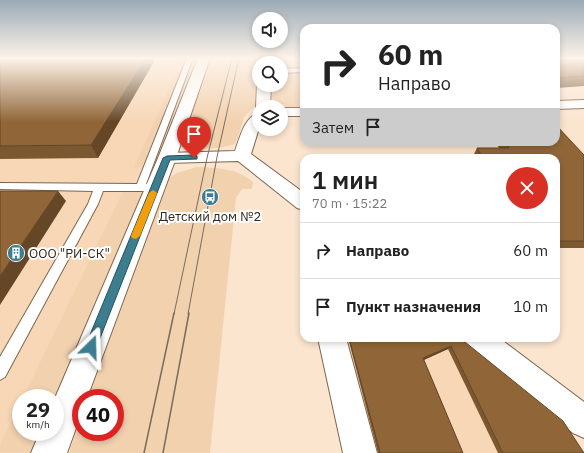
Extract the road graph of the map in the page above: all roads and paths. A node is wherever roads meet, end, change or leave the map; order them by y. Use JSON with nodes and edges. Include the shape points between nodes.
{"nodes":[{"id":1,"x":183,"y":79,"type":"edge"},
{"id":2,"x":196,"y":79,"type":"edge"},
{"id":3,"x":560,"y":102,"type":"edge"},
{"id":4,"x":584,"y":104,"type":"edge"},
{"id":5,"x":288,"y":112,"type":"edge"},
{"id":6,"x":300,"y":112,"type":"edge"},
{"id":7,"x":252,"y":126,"type":"edge"},
{"id":8,"x":242,"y":156,"type":"junction"},
{"id":9,"x":167,"y":158,"type":"junction"},
{"id":10,"x":0,"y":186,"type":"edge"},
{"id":11,"x":99,"y":188,"type":"junction"},
{"id":12,"x":147,"y":188,"type":"junction"},
{"id":13,"x":300,"y":200,"type":"edge"},
{"id":14,"x":333,"y":342,"type":"edge"},
{"id":15,"x":482,"y":342,"type":"edge"},
{"id":16,"x":0,"y":372,"type":"edge"},
{"id":17,"x":582,"y":417,"type":"edge"},
{"id":18,"x":48,"y":453,"type":"edge"},
{"id":19,"x":360,"y":453,"type":"edge"}],
"edges":[{"from":1,"to":12,"type":"lane"},
{"from":2,"to":9,"type":"street"},
{"from":3,"to":4,"type":"street"},
{"from":5,"to":6,"type":"street"},
{"from":7,"to":8,"type":"street"},
{"from":8,"to":9,"type":"street"},
{"from":8,"to":13,"type":"street"},
{"from":9,"to":12,"type":"street"},
{"from":10,"to":11,"type":"lane"},
{"from":11,"to":12,"type":"lane"},
{"from":11,"to":16,"type":"lane","via":[[93,204]]},
{"from":12,"to":18,"type":"street"},
{"from":14,"to":19,"type":"street"},
{"from":15,"to":17,"type":"street"}]}
